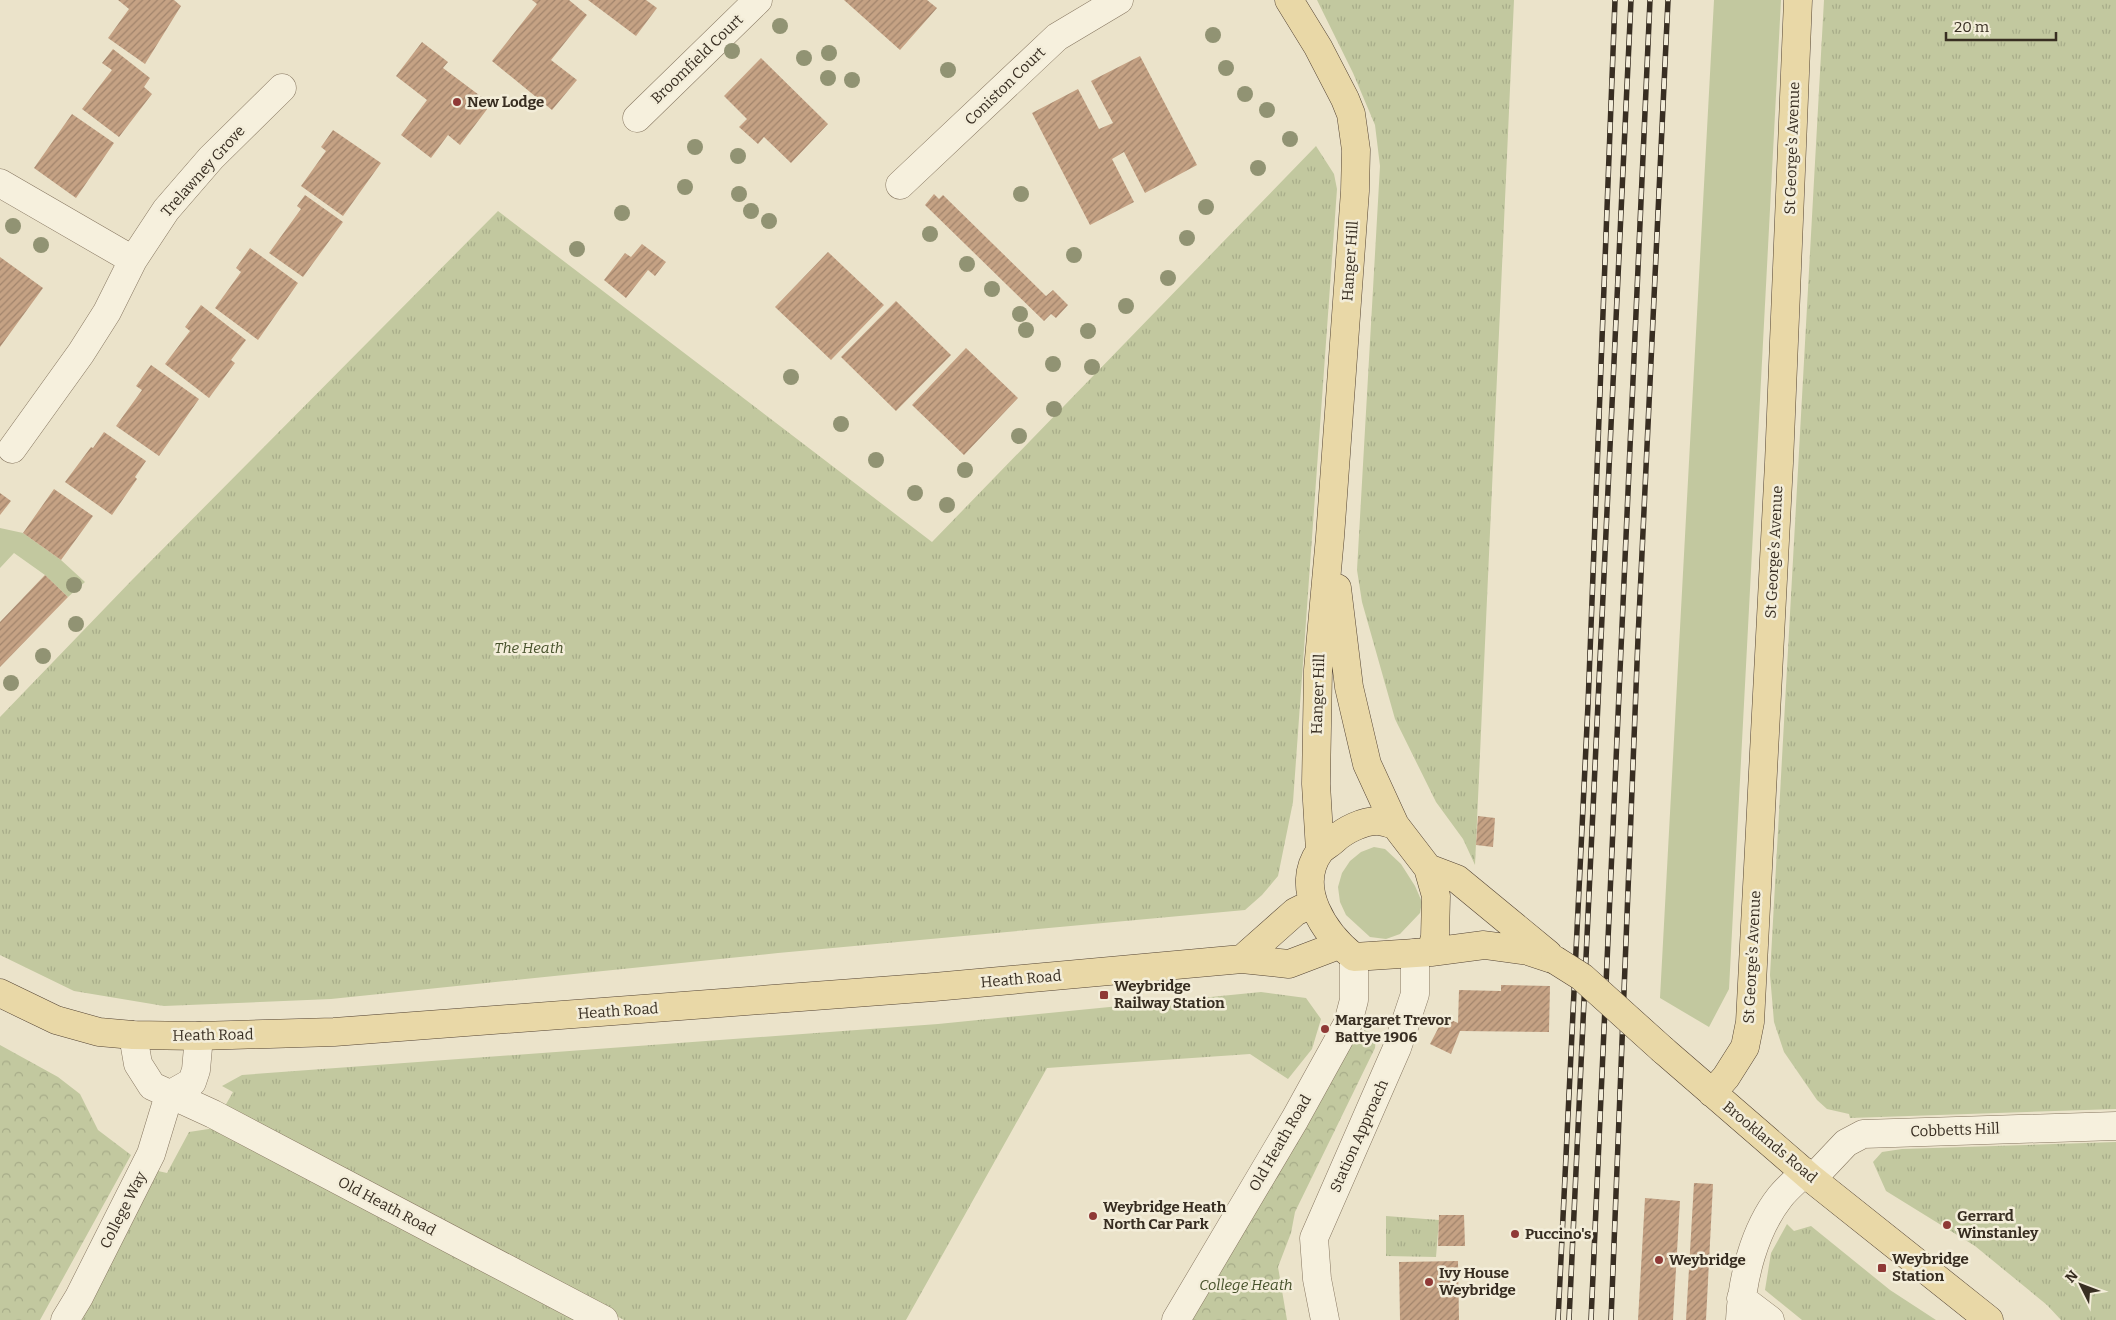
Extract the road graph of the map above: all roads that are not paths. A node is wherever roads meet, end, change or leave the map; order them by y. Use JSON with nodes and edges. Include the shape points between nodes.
{"nodes":[{"id":1,"x":758,"y":0,"type":"edge"},
{"id":2,"x":1119,"y":0,"type":"edge"},
{"id":3,"x":1289,"y":0,"type":"edge"},
{"id":4,"x":1798,"y":0,"type":"edge"},
{"id":5,"x":282,"y":88,"type":"dead end"},
{"id":6,"x":636,"y":118,"type":"dead end"},
{"id":7,"x":0,"y":183,"type":"edge"},
{"id":8,"x":900,"y":185,"type":"dead end"},
{"id":9,"x":133,"y":260,"type":"junction"},
{"id":10,"x":12,"y":449,"type":"dead end"},
{"id":11,"x":1330,"y":537,"type":"junction"},
{"id":12,"x":1396,"y":825,"type":"junction"},
{"id":13,"x":1320,"y":851,"type":"junction"},
{"id":14,"x":1428,"y":868,"type":"junction"},
{"id":15,"x":1313,"y":903,"type":"junction"},
{"id":16,"x":1347,"y":951,"type":"junction"},
{"id":17,"x":1423,"y":952,"type":"junction"},
{"id":18,"x":1242,"y":959,"type":"junction"},
{"id":19,"x":1555,"y":960,"type":"junction"},
{"id":20,"x":0,"y":993,"type":"edge"},
{"id":21,"x":133,"y":1036,"type":"junction"},
{"id":22,"x":199,"y":1036,"type":"junction"},
{"id":23,"x":1712,"y":1093,"type":"junction"},
{"id":24,"x":169,"y":1095,"type":"junction"},
{"id":25,"x":2116,"y":1126,"type":"edge"},
{"id":26,"x":1808,"y":1176,"type":"junction"},
{"id":27,"x":1741,"y":1309,"type":"edge"},
{"id":28,"x":65,"y":1320,"type":"edge"},
{"id":29,"x":604,"y":1320,"type":"edge"},
{"id":30,"x":1176,"y":1320,"type":"edge"},
{"id":31,"x":1325,"y":1320,"type":"edge"},
{"id":32,"x":1770,"y":1320,"type":"edge"},
{"id":33,"x":1989,"y":1320,"type":"edge"}],
"edges":[{"from":1,"to":6,"type":"street","name":"Broomfield Court"},
{"from":2,"to":8,"type":"street","name":"Coniston Court","via":[[1057,37]]},
{"from":3,"to":11,"type":"main road","name":"Hanger Hill","via":[[1345,98],[1351,114],[1356,150]]},
{"from":4,"to":23,"type":"main road","name":"St George’s Avenue","via":[[1779,463],[1750,1022],[1746,1047]]},
{"from":5,"to":9,"type":"street","name":"Trelawney Grove","via":[[172,202]]},
{"from":7,"to":9,"type":"street"},
{"from":9,"to":10,"type":"street","name":"Trelawney Grove","via":[[107,312],[81,353]]},
{"from":11,"to":12,"type":"main road","name":"Hanger Hill","via":[[1351,696],[1367,764]]},
{"from":11,"to":13,"type":"main road","name":"Hanger Hill","via":[[1318,670],[1316,784]]},
{"from":12,"to":13,"type":"main road","via":[[1377,821],[1364,824],[1343,832]]},
{"from":12,"to":14,"type":"main road"},
{"from":13,"to":15,"type":"main road","via":[[1313,868]]},
{"from":14,"to":17,"type":"main road","via":[[1436,896],[1435,936]]},
{"from":14,"to":19,"type":"main road","via":[[1457,880]]},
{"from":15,"to":16,"type":"main road","via":[[1321,921]]},
{"from":15,"to":18,"type":"main road","via":[[1295,912]]},
{"from":16,"to":17,"type":"main road"},
{"from":16,"to":18,"type":"main road","name":"Heath Road","via":[[1288,964]]},
{"from":16,"to":30,"type":"street","name":"Old Heath Road","via":[[1354,1000],[1348,1023]]},
{"from":17,"to":19,"type":"main road","via":[[1484,945],[1528,951]]},
{"from":17,"to":31,"type":"street","name":"Station Approach","via":[[1415,994],[1397,1048],[1314,1238]]},
{"from":18,"to":22,"type":"main road","name":"Heath Road","via":[[934,987],[334,1032]]},
{"from":19,"to":23,"type":"main road","name":"Brooklands Road","bridge":true,"via":[[1582,976]]},
{"from":20,"to":21,"type":"main road","name":"Heath Road","via":[[56,1020],[99,1032]]},
{"from":21,"to":22,"type":"main road","name":"Heath Road"},
{"from":21,"to":24,"type":"street","name":"Old Heath Road","via":[[138,1064],[152,1086]]},
{"from":22,"to":24,"type":"street","via":[[192,1082]]},
{"from":23,"to":26,"type":"main road","name":"Brooklands Road"},
{"from":24,"to":28,"type":"street","name":"College Way","via":[[151,1154]]},
{"from":24,"to":29,"type":"street","name":"Old Heath Road","via":[[213,1114]]},
{"from":25,"to":26,"type":"street","name":"Cobbetts Hill","via":[[1863,1134],[1846,1143]]},
{"from":26,"to":27,"type":"street","name":"Cobbetts Hill","via":[[1780,1196],[1761,1231]]},
{"from":26,"to":33,"type":"main road","name":"Brooklands Road"},
{"from":27,"to":32,"type":"street"}]}
